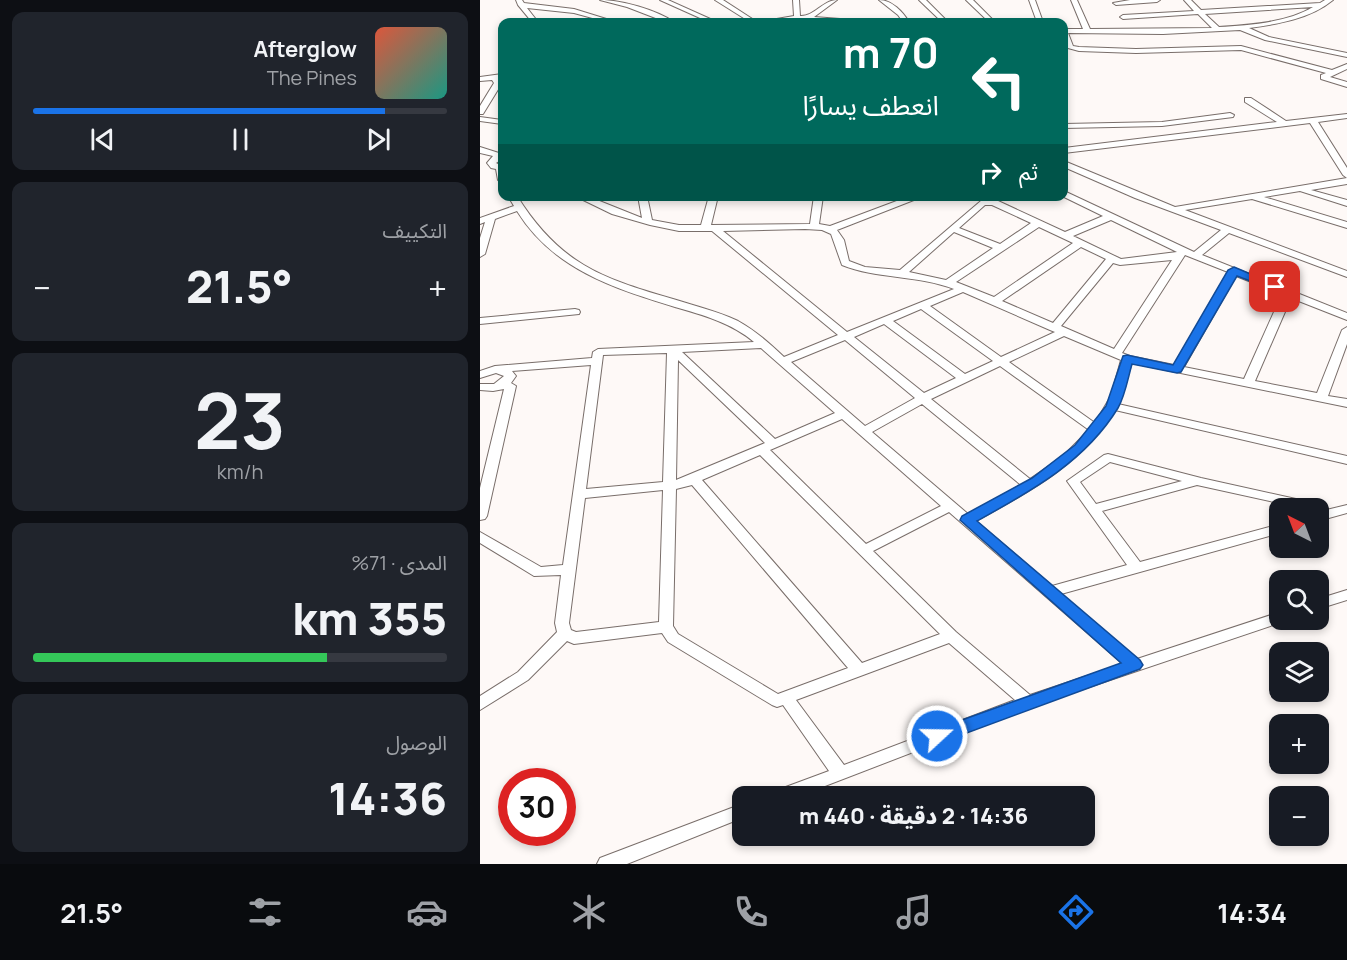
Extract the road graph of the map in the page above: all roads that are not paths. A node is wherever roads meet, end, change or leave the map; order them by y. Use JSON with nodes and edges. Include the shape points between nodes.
{"nodes":[{"id":1,"x":603,"y":0,"type":"edge"},
{"id":2,"x":663,"y":0,"type":"edge"},
{"id":3,"x":718,"y":0,"type":"edge"},
{"id":4,"x":796,"y":0,"type":"edge"},
{"id":5,"x":834,"y":0,"type":"edge"},
{"id":6,"x":882,"y":0,"type":"edge"},
{"id":7,"x":922,"y":0,"type":"edge"},
{"id":8,"x":969,"y":0,"type":"edge"},
{"id":9,"x":1032,"y":0,"type":"edge"},
{"id":10,"x":1074,"y":0,"type":"edge"},
{"id":11,"x":1157,"y":0,"type":"edge"},
{"id":12,"x":1187,"y":0,"type":"edge"},
{"id":13,"x":1116,"y":1,"type":"edge"},
{"id":14,"x":520,"y":2,"type":"edge"},
{"id":15,"x":1328,"y":2,"type":"edge"},
{"id":16,"x":1201,"y":12,"type":"junction"},
{"id":17,"x":596,"y":16,"type":"joint"},
{"id":18,"x":1124,"y":17,"type":"junction"},
{"id":19,"x":532,"y":18,"type":"edge"},
{"id":20,"x":602,"y":18,"type":"edge"},
{"id":21,"x":660,"y":18,"type":"edge"},
{"id":22,"x":705,"y":18,"type":"edge"},
{"id":23,"x":747,"y":18,"type":"edge"},
{"id":24,"x":797,"y":18,"type":"edge"},
{"id":25,"x":808,"y":18,"type":"edge"},
{"id":26,"x":903,"y":18,"type":"edge"},
{"id":27,"x":941,"y":18,"type":"edge"},
{"id":28,"x":988,"y":18,"type":"edge"},
{"id":29,"x":1039,"y":18,"type":"edge"},
{"id":30,"x":1241,"y":28,"type":"junction"},
{"id":31,"x":1217,"y":29,"type":"junction"},
{"id":32,"x":1068,"y":31,"type":"edge"},
{"id":33,"x":1087,"y":31,"type":"junction"},
{"id":34,"x":1129,"y":31,"type":"junction"},
{"id":35,"x":1267,"y":39,"type":"junction"},
{"id":36,"x":1068,"y":42,"type":"edge"},
{"id":37,"x":1252,"y":50,"type":"junction"},
{"id":38,"x":1347,"y":55,"type":"edge"},
{"id":39,"x":1347,"y":66,"type":"edge"},
{"id":40,"x":1331,"y":72,"type":"junction"},
{"id":41,"x":498,"y":76,"type":"edge"},
{"id":42,"x":480,"y":80,"type":"edge"},
{"id":43,"x":1347,"y":85,"type":"edge"},
{"id":44,"x":1248,"y":100,"type":"dead end"},
{"id":45,"x":480,"y":112,"type":"edge"},
{"id":46,"x":1230,"y":115,"type":"dead end"},
{"id":47,"x":1347,"y":116,"type":"edge"},
{"id":48,"x":480,"y":119,"type":"edge"},
{"id":49,"x":498,"y":121,"type":"edge"},
{"id":50,"x":1313,"y":121,"type":"junction"},
{"id":51,"x":1285,"y":124,"type":"junction"},
{"id":52,"x":1068,"y":126,"type":"edge"},
{"id":53,"x":480,"y":150,"type":"edge"},
{"id":54,"x":1068,"y":151,"type":"edge"},
{"id":55,"x":498,"y":155,"type":"edge"},
{"id":56,"x":498,"y":158,"type":"edge"},
{"id":57,"x":492,"y":165,"type":"junction"},
{"id":58,"x":1068,"y":166,"type":"edge"},
{"id":59,"x":498,"y":167,"type":"edge"},
{"id":60,"x":481,"y":171,"type":"edge"},
{"id":61,"x":1347,"y":175,"type":"edge"},
{"id":62,"x":1347,"y":181,"type":"edge"},
{"id":63,"x":1299,"y":189,"type":"junction"},
{"id":64,"x":1068,"y":196,"type":"edge"},
{"id":65,"x":1252,"y":196,"type":"junction"},
{"id":66,"x":591,"y":201,"type":"edge"},
{"id":67,"x":643,"y":201,"type":"edge"},
{"id":68,"x":713,"y":201,"type":"edge"},
{"id":69,"x":818,"y":201,"type":"edge"},
{"id":70,"x":906,"y":201,"type":"edge"},
{"id":71,"x":515,"y":202,"type":"edge"},
{"id":72,"x":1347,"y":203,"type":"edge"},
{"id":73,"x":1175,"y":209,"type":"junction"},
{"id":74,"x":491,"y":217,"type":"junction"},
{"id":75,"x":1110,"y":217,"type":"junction"},
{"id":76,"x":480,"y":221,"type":"edge"},
{"id":77,"x":648,"y":222,"type":"junction"},
{"id":78,"x":1038,"y":223,"type":"junction"},
{"id":79,"x":1347,"y":225,"type":"edge"},
{"id":80,"x":814,"y":226,"type":"junction"},
{"id":81,"x":710,"y":229,"type":"junction"},
{"id":82,"x":830,"y":229,"type":"junction"},
{"id":83,"x":954,"y":229,"type":"junction"},
{"id":84,"x":1229,"y":229,"type":"junction"},
{"id":85,"x":1064,"y":236,"type":"junction"},
{"id":86,"x":1078,"y":244,"type":"junction"},
{"id":87,"x":1001,"y":248,"type":"junction"},
{"id":88,"x":480,"y":252,"type":"edge"},
{"id":89,"x":1182,"y":253,"type":"junction"},
{"id":90,"x":1196,"y":255,"type":"junction"},
{"id":91,"x":1111,"y":259,"type":"junction"},
{"id":92,"x":1234,"y":270,"type":"junction"},
{"id":93,"x":902,"y":273,"type":"junction"},
{"id":94,"x":1347,"y":274,"type":"edge"},
{"id":95,"x":948,"y":283,"type":"junction"},
{"id":96,"x":962,"y":289,"type":"junction"},
{"id":97,"x":1288,"y":292,"type":"junction"},
{"id":98,"x":995,"y":301,"type":"junction"},
{"id":99,"x":922,"y":305,"type":"junction"},
{"id":100,"x":575,"y":312,"type":"dead end"},
{"id":101,"x":1347,"y":316,"type":"edge"},
{"id":102,"x":885,"y":320,"type":"junction"},
{"id":103,"x":480,"y":321,"type":"edge"},
{"id":104,"x":1059,"y":330,"type":"junction"},
{"id":105,"x":1347,"y":330,"type":"edge"},
{"id":106,"x":845,"y":336,"type":"junction"},
{"id":107,"x":766,"y":345,"type":"junction"},
{"id":108,"x":673,"y":349,"type":"junction"},
{"id":109,"x":1121,"y":356,"type":"junction"},
{"id":110,"x":597,"y":361,"type":"junction"},
{"id":111,"x":784,"y":361,"type":"junction"},
{"id":112,"x":999,"y":362,"type":"junction"},
{"id":113,"x":497,"y":369,"type":"junction"},
{"id":114,"x":1177,"y":369,"type":"junction"},
{"id":115,"x":480,"y":372,"type":"edge"},
{"id":116,"x":963,"y":379,"type":"junction"},
{"id":117,"x":1248,"y":383,"type":"junction"},
{"id":118,"x":504,"y":384,"type":"junction"},
{"id":119,"x":482,"y":390,"type":"edge"},
{"id":120,"x":922,"y":398,"type":"junction"},
{"id":121,"x":1321,"y":398,"type":"junction"},
{"id":122,"x":1347,"y":403,"type":"edge"},
{"id":123,"x":1112,"y":406,"type":"junction"},
{"id":124,"x":843,"y":414,"type":"junction"},
{"id":125,"x":1096,"y":430,"type":"junction"},
{"id":126,"x":863,"y":432,"type":"junction"},
{"id":127,"x":767,"y":447,"type":"junction"},
{"id":128,"x":1347,"y":459,"type":"edge"},
{"id":129,"x":694,"y":479,"type":"junction"},
{"id":130,"x":1197,"y":481,"type":"junction"},
{"id":131,"x":670,"y":485,"type":"junction"},
{"id":132,"x":1029,"y":485,"type":"junction"},
{"id":133,"x":578,"y":494,"type":"junction"},
{"id":134,"x":1270,"y":498,"type":"edge"},
{"id":135,"x":951,"y":506,"type":"junction"},
{"id":136,"x":1093,"y":509,"type":"junction"},
{"id":137,"x":480,"y":516,"type":"edge"},
{"id":138,"x":967,"y":520,"type":"junction"},
{"id":139,"x":1269,"y":531,"type":"edge"},
{"id":140,"x":480,"y":537,"type":"edge"},
{"id":141,"x":864,"y":550,"type":"junction"},
{"id":142,"x":1136,"y":567,"type":"junction"},
{"id":143,"x":568,"y":570,"type":"junction"},
{"id":144,"x":1048,"y":592,"type":"junction"},
{"id":145,"x":1347,"y":594,"type":"edge"},
{"id":146,"x":1329,"y":600,"type":"edge"},
{"id":147,"x":1269,"y":621,"type":"edge"},
{"id":148,"x":666,"y":627,"type":"junction"},
{"id":149,"x":566,"y":633,"type":"junction"},
{"id":150,"x":951,"y":636,"type":"junction"},
{"id":151,"x":1134,"y":665,"type":"junction"},
{"id":152,"x":858,"y":670,"type":"junction"},
{"id":153,"x":786,"y":697,"type":"junction"},
{"id":154,"x":1028,"y":702,"type":"junction"},
{"id":155,"x":480,"y":704,"type":"edge"},
{"id":156,"x":840,"y":773,"type":"junction"},
{"id":157,"x":807,"y":786,"type":"edge"},
{"id":158,"x":732,"y":816,"type":"edge"},
{"id":159,"x":606,"y":864,"type":"edge"}],
"edges":[{"from":1,"to":21,"type":"street"},
{"from":2,"to":22,"type":"street"},
{"from":3,"to":23,"type":"street"},
{"from":4,"to":24,"type":"street"},
{"from":5,"to":25,"type":"street"},
{"from":6,"to":26,"type":"street"},
{"from":7,"to":27,"type":"street"},
{"from":8,"to":28,"type":"street"},
{"from":9,"to":29,"type":"street"},
{"from":10,"to":33,"type":"street"},
{"from":11,"to":13,"type":"street"},
{"from":12,"to":16,"type":"street"},
{"from":13,"to":18,"type":"street"},
{"from":14,"to":17,"type":"street"},
{"from":14,"to":19,"type":"street"},
{"from":15,"to":16,"type":"street"},
{"from":15,"to":30,"type":"street","via":[[1304,15]]},
{"from":16,"to":18,"type":"street"},
{"from":16,"to":31,"type":"street"},
{"from":17,"to":20,"type":"street"},
{"from":18,"to":34,"type":"street"},
{"from":30,"to":31,"type":"street"},
{"from":30,"to":35,"type":"street"},
{"from":31,"to":34,"type":"street"},
{"from":32,"to":33,"type":"street"},
{"from":33,"to":34,"type":"street"},
{"from":35,"to":37,"type":"street"},
{"from":35,"to":38,"type":"street"},
{"from":36,"to":37,"type":"street","via":[[1070,47],[1079,49]]},
{"from":37,"to":40,"type":"street"},
{"from":39,"to":40,"type":"street"},
{"from":40,"to":43,"type":"street","via":[[1324,77]]},
{"from":41,"to":42,"type":"street"},
{"from":41,"to":45,"type":"street","via":[[498,83]]},
{"from":44,"to":51,"type":"street"},
{"from":46,"to":52,"type":"street","via":[[1162,124]]},
{"from":47,"to":50,"type":"street"},
{"from":48,"to":49,"type":"street"},
{"from":50,"to":51,"type":"street"},
{"from":50,"to":61,"type":"street"},
{"from":51,"to":54,"type":"street"},
{"from":53,"to":55,"type":"street"},
{"from":56,"to":57,"type":"street"},
{"from":57,"to":59,"type":"street"},
{"from":57,"to":60,"type":"street"},
{"from":58,"to":73,"type":"street"},
{"from":62,"to":63,"type":"street"},
{"from":63,"to":65,"type":"street"},
{"from":63,"to":72,"type":"street"},
{"from":64,"to":75,"type":"street"},
{"from":65,"to":73,"type":"street"},
{"from":65,"to":79,"type":"street"},
{"from":66,"to":77,"type":"street"},
{"from":67,"to":77,"type":"street"},
{"from":68,"to":81,"type":"street"},
{"from":69,"to":80,"type":"street"},
{"from":70,"to":82,"type":"street"},
{"from":71,"to":74,"type":"street"},
{"from":71,"to":107,"type":"street","via":[[546,245],[577,267],[625,289],[735,322]]},
{"from":73,"to":84,"type":"street"},
{"from":74,"to":76,"type":"street"},
{"from":74,"to":88,"type":"street"},
{"from":75,"to":85,"type":"street"},
{"from":75,"to":89,"type":"street"},
{"from":77,"to":81,"type":"street"},
{"from":78,"to":83,"type":"street","via":[[988,201]]},
{"from":78,"to":85,"type":"street"},
{"from":78,"to":87,"type":"street"},
{"from":80,"to":81,"type":"street"},
{"from":80,"to":82,"type":"street"},
{"from":81,"to":106,"type":"street"},
{"from":82,"to":93,"type":"street","via":[[837,236],[848,266]]},
{"from":83,"to":87,"type":"street"},
{"from":83,"to":93,"type":"street"},
{"from":84,"to":90,"type":"street"},
{"from":84,"to":94,"type":"street"},
{"from":85,"to":86,"type":"street"},
{"from":86,"to":91,"type":"street"},
{"from":86,"to":98,"type":"street"},
{"from":87,"to":95,"type":"street"},
{"from":89,"to":90,"type":"street"},
{"from":89,"to":91,"type":"street","via":[[1124,263]]},
{"from":89,"to":109,"type":"street"},
{"from":90,"to":92,"type":"street"},
{"from":91,"to":104,"type":"street"},
{"from":92,"to":97,"type":"street"},
{"from":92,"to":114,"type":"street"},
{"from":93,"to":95,"type":"street"},
{"from":95,"to":96,"type":"street"},
{"from":96,"to":98,"type":"street"},
{"from":96,"to":99,"type":"street"},
{"from":97,"to":101,"type":"street"},
{"from":97,"to":117,"type":"street"},
{"from":98,"to":104,"type":"street"},
{"from":99,"to":102,"type":"street"},
{"from":99,"to":112,"type":"street"},
{"from":100,"to":103,"type":"street"},
{"from":102,"to":106,"type":"street"},
{"from":102,"to":116,"type":"street"},
{"from":104,"to":109,"type":"street"},
{"from":104,"to":112,"type":"street"},
{"from":105,"to":121,"type":"street"},
{"from":106,"to":111,"type":"street"},
{"from":106,"to":120,"type":"street"},
{"from":107,"to":108,"type":"street"},
{"from":107,"to":111,"type":"street"},
{"from":108,"to":110,"type":"street","via":[[598,352]]},
{"from":108,"to":127,"type":"street"},
{"from":108,"to":131,"type":"street"},
{"from":109,"to":114,"type":"street"},
{"from":109,"to":123,"type":"street"},
{"from":110,"to":113,"type":"street"},
{"from":110,"to":133,"type":"street"},
{"from":111,"to":124,"type":"street"},
{"from":112,"to":116,"type":"street"},
{"from":112,"to":125,"type":"street"},
{"from":113,"to":115,"type":"street"},
{"from":113,"to":118,"type":"street","via":[[510,376]]},
{"from":114,"to":117,"type":"street"},
{"from":116,"to":120,"type":"street"},
{"from":117,"to":121,"type":"street"},
{"from":118,"to":119,"type":"street"},
{"from":118,"to":137,"type":"street","via":[[510,386]]},
{"from":120,"to":126,"type":"street"},
{"from":120,"to":132,"type":"street"},
{"from":121,"to":122,"type":"street"},
{"from":123,"to":125,"type":"street"},
{"from":123,"to":128,"type":"street"},
{"from":124,"to":126,"type":"street"},
{"from":124,"to":127,"type":"street"},
{"from":125,"to":132,"type":"street","via":[[1065,461]]},
{"from":126,"to":135,"type":"street"},
{"from":127,"to":129,"type":"street"},
{"from":127,"to":141,"type":"street"},
{"from":129,"to":131,"type":"street"},
{"from":129,"to":152,"type":"street"},
{"from":130,"to":134,"type":"street"},
{"from":130,"to":136,"type":"street"},
{"from":130,"to":136,"type":"street","via":[[1108,458],[1073,481]]},
{"from":131,"to":133,"type":"street"},
{"from":131,"to":148,"type":"street"},
{"from":132,"to":138,"type":"street"},
{"from":133,"to":143,"type":"street"},
{"from":135,"to":138,"type":"street"},
{"from":135,"to":141,"type":"street"},
{"from":136,"to":142,"type":"street"},
{"from":138,"to":144,"type":"street"},
{"from":139,"to":142,"type":"street"},
{"from":140,"to":143,"type":"street","via":[[539,572]]},
{"from":141,"to":150,"type":"street"},
{"from":142,"to":144,"type":"street"},
{"from":143,"to":149,"type":"street","via":[[562,623]]},
{"from":144,"to":151,"type":"street"},
{"from":145,"to":146,"type":"street"},
{"from":147,"to":151,"type":"street"},
{"from":148,"to":149,"type":"street","via":[[583,638]]},
{"from":148,"to":153,"type":"street","via":[[672,638],[777,701]]},
{"from":149,"to":155,"type":"street","via":[[523,676]]},
{"from":150,"to":152,"type":"street"},
{"from":150,"to":154,"type":"street"},
{"from":151,"to":154,"type":"street"},
{"from":152,"to":153,"type":"street"},
{"from":153,"to":156,"type":"street"},
{"from":154,"to":156,"type":"street"},
{"from":156,"to":157,"type":"street"},
{"from":158,"to":159,"type":"street"}]}
